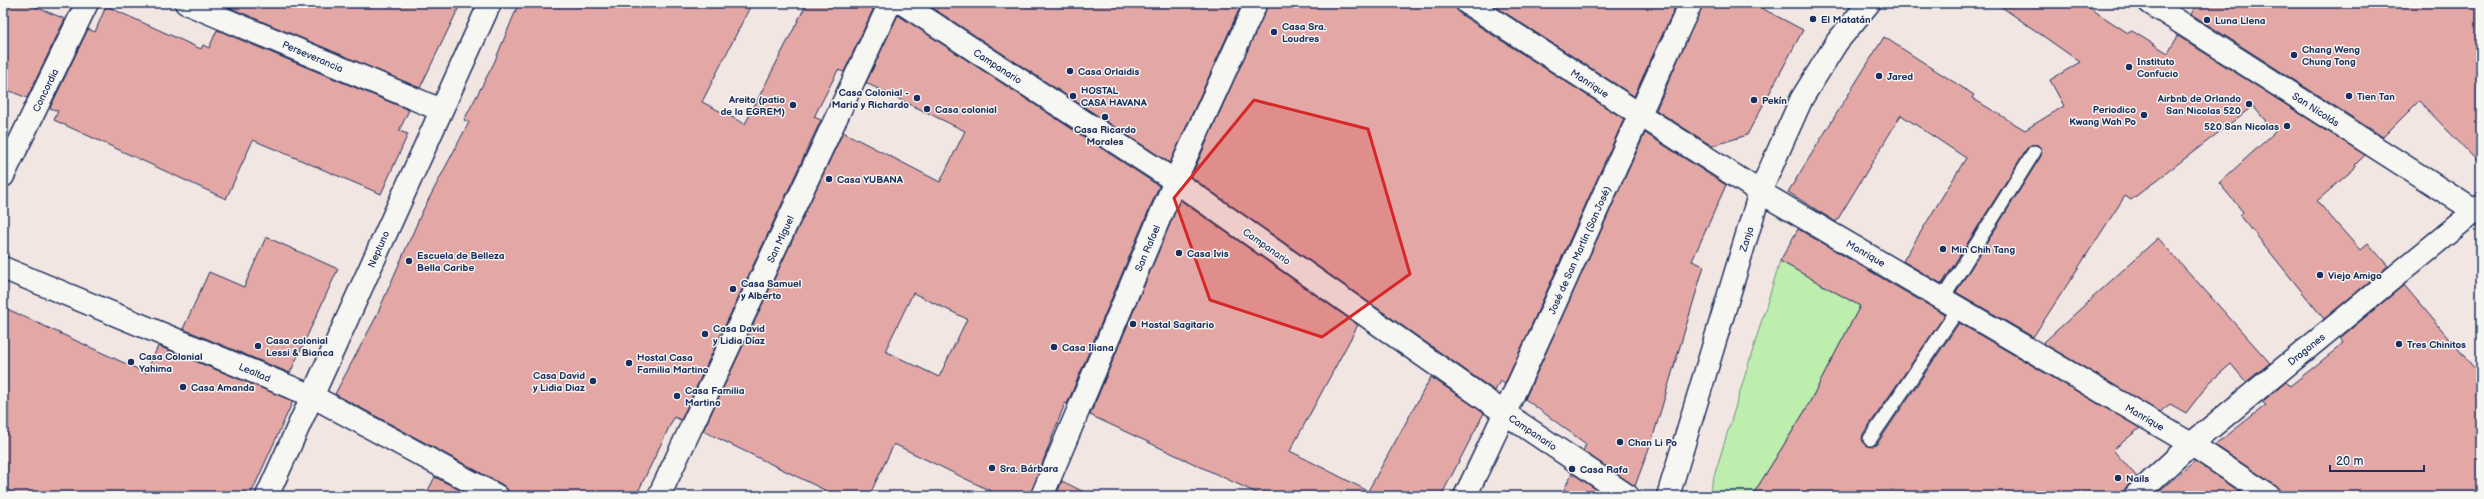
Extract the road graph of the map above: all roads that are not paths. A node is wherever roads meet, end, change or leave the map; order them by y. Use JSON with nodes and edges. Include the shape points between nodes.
{"nodes":[{"id":1,"x":87,"y":3,"type":"edge"},
{"id":2,"x":186,"y":3,"type":"edge"},
{"id":3,"x":490,"y":3,"type":"edge"},
{"id":4,"x":890,"y":3,"type":"edge"},
{"id":5,"x":902,"y":3,"type":"edge"},
{"id":6,"x":1256,"y":3,"type":"edge"},
{"id":7,"x":1467,"y":3,"type":"edge"},
{"id":8,"x":1692,"y":3,"type":"edge"},
{"id":9,"x":1869,"y":3,"type":"edge"},
{"id":10,"x":2163,"y":6,"type":"edge"},
{"id":11,"x":441,"y":110,"type":"junction"},
{"id":12,"x":1638,"y":114,"type":"junction"},
{"id":13,"x":2034,"y":152,"type":"dead end"},
{"id":14,"x":3,"y":176,"type":"edge"},
{"id":15,"x":1175,"y":181,"type":"junction"},
{"id":16,"x":1760,"y":192,"type":"junction"},
{"id":17,"x":2479,"y":211,"type":"edge"},
{"id":18,"x":3,"y":268,"type":"edge"},
{"id":19,"x":1951,"y":303,"type":"junction"},
{"id":20,"x":312,"y":396,"type":"junction"},
{"id":21,"x":1506,"y":414,"type":"junction"},
{"id":22,"x":1870,"y":438,"type":"dead end"},
{"id":23,"x":2191,"y":444,"type":"junction"},
{"id":24,"x":267,"y":496,"type":"edge"},
{"id":25,"x":497,"y":496,"type":"edge"},
{"id":26,"x":659,"y":496,"type":"edge"},
{"id":27,"x":1042,"y":496,"type":"edge"},
{"id":28,"x":1465,"y":496,"type":"edge"},
{"id":29,"x":1628,"y":496,"type":"edge"},
{"id":30,"x":1668,"y":496,"type":"edge"},
{"id":31,"x":2135,"y":496,"type":"edge"},
{"id":32,"x":2269,"y":496,"type":"edge"}],
"edges":[{"from":1,"to":14,"type":"street","name":"Concordia"},
{"from":2,"to":11,"type":"street","name":"Perseverancia"},
{"from":3,"to":11,"type":"street","name":"Neptuno"},
{"from":4,"to":26,"type":"street","name":"San Miguel"},
{"from":5,"to":15,"type":"street","name":"Campanario"},
{"from":6,"to":15,"type":"street","name":"San Rafael"},
{"from":7,"to":12,"type":"street","name":"Manrique"},
{"from":8,"to":12,"type":"street","name":"José de San Martín (San José)"},
{"from":9,"to":16,"type":"street","name":"Zanja","via":[[1837,42],[1802,98]]},
{"from":10,"to":17,"type":"street","name":"San Nicolás"},
{"from":11,"to":20,"type":"street","name":"Neptuno"},
{"from":12,"to":16,"type":"street","name":"Manrique"},
{"from":12,"to":21,"type":"street","name":"José de San Martín (San José)"},
{"from":13,"to":19,"type":"lane"},
{"from":15,"to":21,"type":"street","name":"Campanario"},
{"from":15,"to":27,"type":"street","name":"San Rafael"},
{"from":16,"to":19,"type":"street","name":"Manrique"},
{"from":16,"to":30,"type":"street","name":"Zanja"},
{"from":17,"to":23,"type":"street","name":"Dragones"},
{"from":18,"to":20,"type":"street","name":"Lealtad"},
{"from":19,"to":22,"type":"lane"},
{"from":19,"to":23,"type":"street","name":"Manrique"},
{"from":20,"to":24,"type":"street","name":"Neptuno"},
{"from":20,"to":25,"type":"street","name":"Lealtad"},
{"from":21,"to":28,"type":"street","name":"José de San Martín (San José)"},
{"from":21,"to":29,"type":"street","name":"Campanario"},
{"from":23,"to":31,"type":"street","name":"Dragones"},
{"from":23,"to":32,"type":"street","name":"Manrique"}]}
